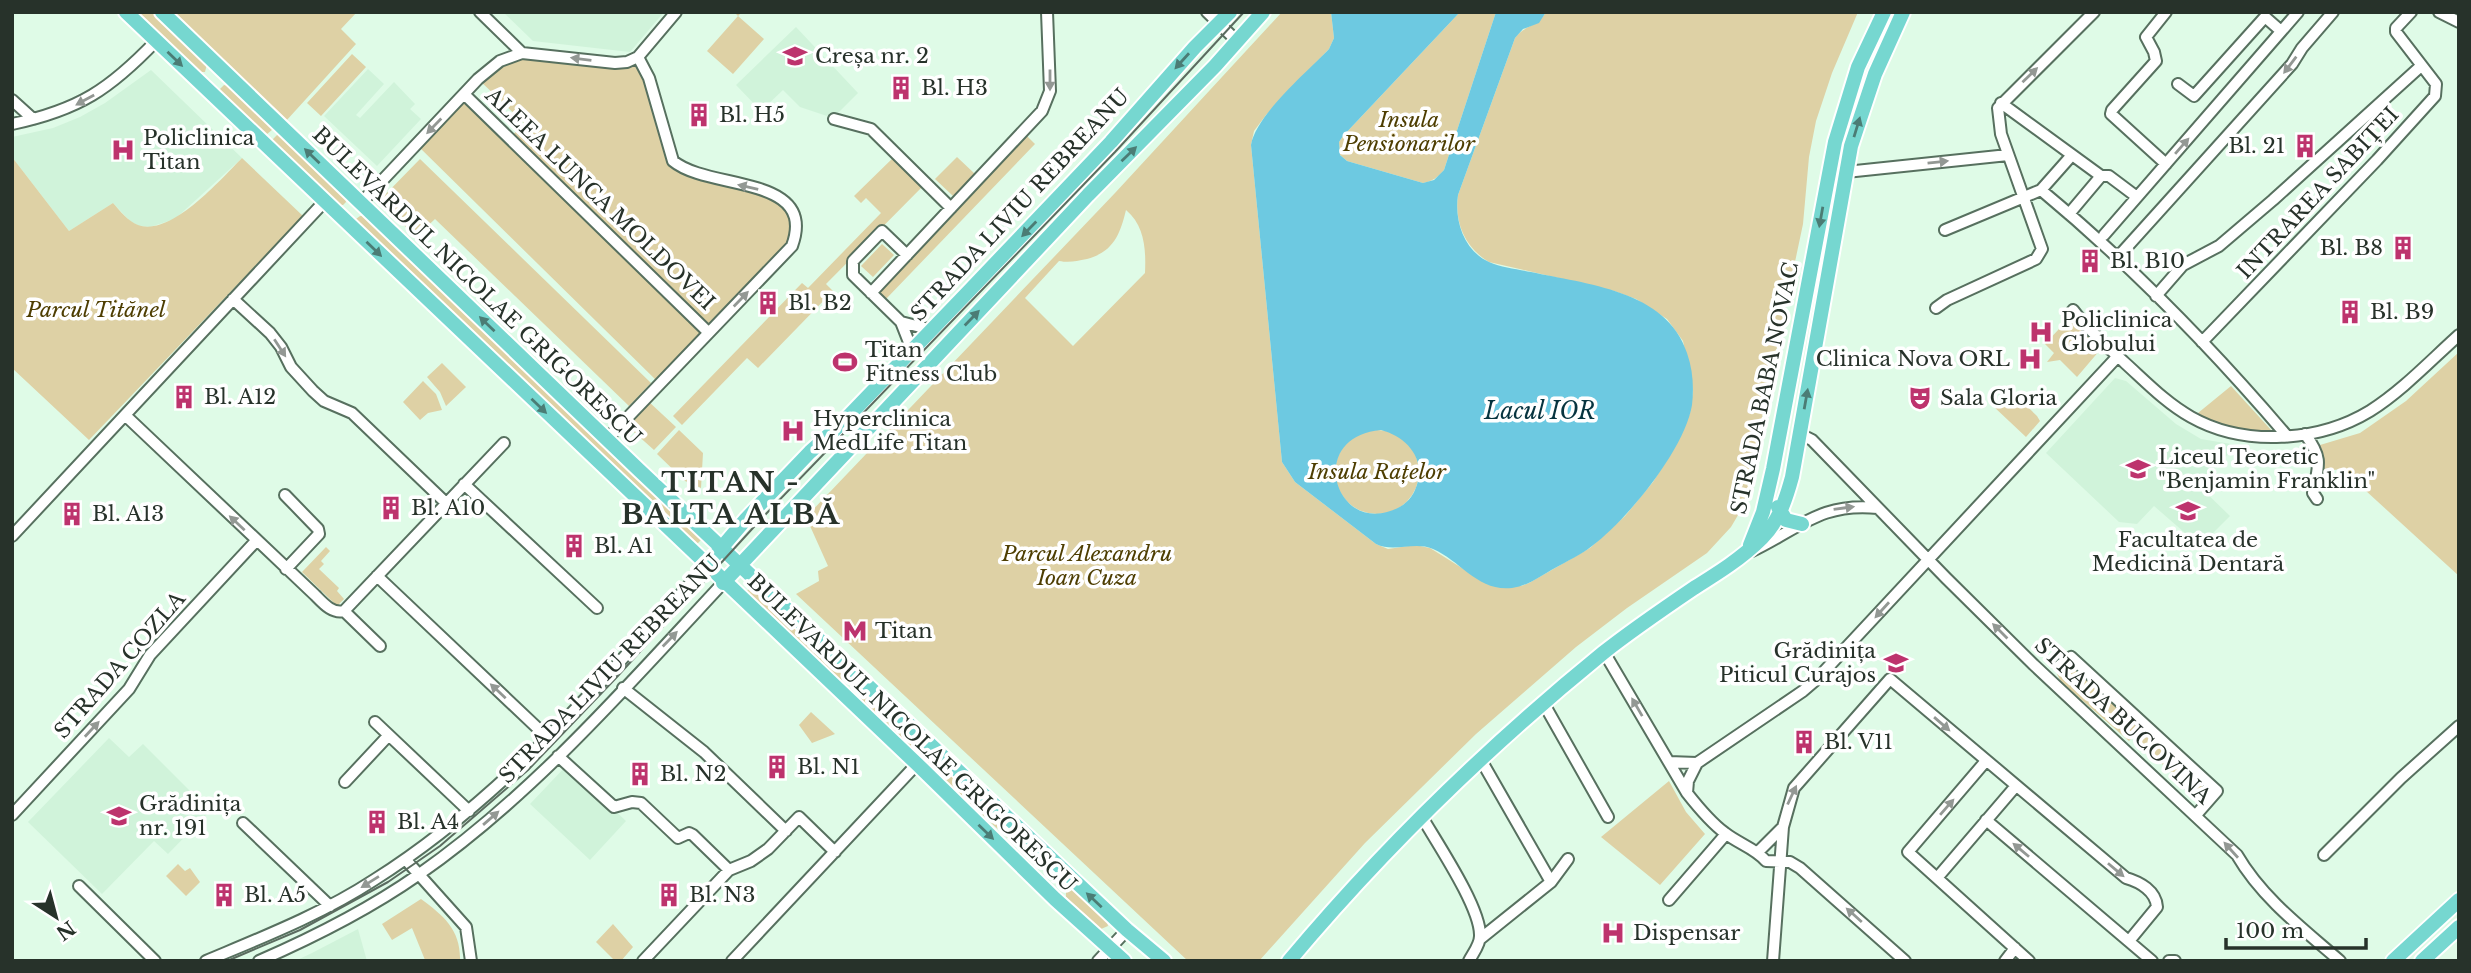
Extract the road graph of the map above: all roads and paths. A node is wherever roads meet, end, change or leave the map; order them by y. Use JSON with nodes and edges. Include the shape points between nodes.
{"nodes":[{"id":1,"x":126,"y":12,"type":"edge"},
{"id":2,"x":162,"y":12,"type":"edge"},
{"id":3,"x":481,"y":12,"type":"edge"},
{"id":4,"x":676,"y":12,"type":"edge"},
{"id":5,"x":1047,"y":12,"type":"edge"},
{"id":6,"x":1207,"y":12,"type":"edge"},
{"id":7,"x":1230,"y":12,"type":"edge"},
{"id":8,"x":1263,"y":12,"type":"edge"},
{"id":9,"x":1884,"y":12,"type":"edge"},
{"id":10,"x":1903,"y":12,"type":"edge"},
{"id":11,"x":2094,"y":12,"type":"edge"},
{"id":12,"x":2166,"y":12,"type":"edge"},
{"id":13,"x":2298,"y":12,"type":"edge"},
{"id":14,"x":2333,"y":12,"type":"edge"},
{"id":15,"x":2411,"y":12,"type":"edge"},
{"id":16,"x":2439,"y":12,"type":"edge"},
{"id":17,"x":2459,"y":22,"type":"edge"},
{"id":18,"x":1219,"y":24,"type":"junction"},
{"id":19,"x":2281,"y":31,"type":"junction"},
{"id":20,"x":156,"y":41,"type":"junction"},
{"id":21,"x":1237,"y":41,"type":"junction"},
{"id":22,"x":522,"y":53,"type":"junction"},
{"id":23,"x":638,"y":57,"type":"junction"},
{"id":24,"x":2421,"y":66,"type":"junction"},
{"id":25,"x":222,"y":70,"type":"junction"},
{"id":26,"x":2178,"y":84,"type":"dead end"},
{"id":27,"x":205,"y":88,"type":"junction"},
{"id":28,"x":464,"y":94,"type":"junction"},
{"id":29,"x":12,"y":100,"type":"edge"},
{"id":30,"x":2001,"y":103,"type":"junction"},
{"id":31,"x":33,"y":119,"type":"junction"},
{"id":32,"x":834,"y":119,"type":"dead end"},
{"id":33,"x":12,"y":124,"type":"edge"},
{"id":34,"x":2008,"y":155,"type":"junction"},
{"id":35,"x":2072,"y":155,"type":"junction"},
{"id":36,"x":2166,"y":164,"type":"junction"},
{"id":37,"x":1846,"y":172,"type":"junction"},
{"id":38,"x":2101,"y":176,"type":"junction"},
{"id":39,"x":2041,"y":190,"type":"junction"},
{"id":40,"x":2137,"y":197,"type":"junction"},
{"id":41,"x":2022,"y":198,"type":"junction"},
{"id":42,"x":324,"y":202,"type":"junction"},
{"id":43,"x":361,"y":204,"type":"junction"},
{"id":44,"x":951,"y":208,"type":"junction"},
{"id":45,"x":2069,"y":214,"type":"junction"},
{"id":46,"x":344,"y":221,"type":"junction"},
{"id":47,"x":1945,"y":230,"type":"dead end"},
{"id":48,"x":2104,"y":234,"type":"dead end"},
{"id":49,"x":907,"y":255,"type":"junction"},
{"id":50,"x":2117,"y":258,"type":"junction"},
{"id":51,"x":871,"y":293,"type":"junction"},
{"id":52,"x":2157,"y":296,"type":"junction"},
{"id":53,"x":233,"y":299,"type":"junction"},
{"id":54,"x":1936,"y":308,"type":"dead end"},
{"id":55,"x":2073,"y":310,"type":"dead end"},
{"id":56,"x":901,"y":323,"type":"junction"},
{"id":57,"x":932,"y":330,"type":"junction"},
{"id":58,"x":708,"y":332,"type":"junction"},
{"id":59,"x":2459,"y":335,"type":"edge"},
{"id":60,"x":2202,"y":342,"type":"junction"},
{"id":61,"x":912,"y":351,"type":"junction"},
{"id":62,"x":2118,"y":356,"type":"junction"},
{"id":63,"x":126,"y":416,"type":"junction"},
{"id":64,"x":1800,"y":434,"type":"junction"},
{"id":65,"x":2305,"y":434,"type":"junction"},
{"id":66,"x":2287,"y":436,"type":"junction"},
{"id":67,"x":607,"y":439,"type":"junction"},
{"id":68,"x":504,"y":443,"type":"dead end"},
{"id":69,"x":1776,"y":456,"type":"junction"},
{"id":70,"x":464,"y":484,"type":"junction"},
{"id":71,"x":285,"y":495,"type":"dead end"},
{"id":72,"x":2317,"y":499,"type":"dead end"},
{"id":73,"x":446,"y":503,"type":"junction"},
{"id":74,"x":1878,"y":508,"type":"junction"},
{"id":75,"x":1780,"y":512,"type":"junction"},
{"id":76,"x":1802,"y":524,"type":"junction"},
{"id":77,"x":12,"y":536,"type":"edge"},
{"id":78,"x":256,"y":541,"type":"junction"},
{"id":79,"x":722,"y":547,"type":"junction"},
{"id":80,"x":1743,"y":554,"type":"junction"},
{"id":81,"x":1928,"y":559,"type":"junction"},
{"id":82,"x":741,"y":564,"type":"junction"},
{"id":83,"x":706,"y":566,"type":"junction"},
{"id":84,"x":286,"y":569,"type":"junction"},
{"id":85,"x":377,"y":576,"type":"junction"},
{"id":86,"x":723,"y":583,"type":"junction"},
{"id":87,"x":597,"y":608,"type":"dead end"},
{"id":88,"x":344,"y":611,"type":"junction"},
{"id":89,"x":380,"y":646,"type":"dead end"},
{"id":90,"x":1605,"y":652,"type":"junction"},
{"id":91,"x":2060,"y":665,"type":"dead end"},
{"id":92,"x":623,"y":688,"type":"junction"},
{"id":93,"x":1544,"y":704,"type":"junction"},
{"id":94,"x":375,"y":722,"type":"dead end"},
{"id":95,"x":2459,"y":726,"type":"edge"},
{"id":96,"x":388,"y":736,"type":"junction"},
{"id":97,"x":548,"y":737,"type":"junction"},
{"id":98,"x":558,"y":755,"type":"junction"},
{"id":99,"x":1481,"y":760,"type":"junction"},
{"id":100,"x":1669,"y":762,"type":"junction"},
{"id":101,"x":1985,"y":762,"type":"junction"},
{"id":102,"x":1697,"y":763,"type":"junction"},
{"id":103,"x":917,"y":764,"type":"junction"},
{"id":104,"x":345,"y":782,"type":"dead end"},
{"id":105,"x":2015,"y":787,"type":"junction"},
{"id":106,"x":1687,"y":793,"type":"junction"},
{"id":107,"x":469,"y":811,"type":"junction"},
{"id":108,"x":12,"y":815,"type":"edge"},
{"id":109,"x":2196,"y":816,"type":"junction"},
{"id":110,"x":1422,"y":817,"type":"junction"},
{"id":111,"x":1608,"y":817,"type":"dead end"},
{"id":112,"x":1986,"y":820,"type":"junction"},
{"id":113,"x":243,"y":823,"type":"dead end"},
{"id":114,"x":1783,"y":827,"type":"junction"},
{"id":115,"x":786,"y":831,"type":"junction"},
{"id":116,"x":1726,"y":834,"type":"junction"},
{"id":117,"x":835,"y":852,"type":"junction"},
{"id":118,"x":1758,"y":852,"type":"junction"},
{"id":119,"x":2324,"y":855,"type":"dead end"},
{"id":120,"x":1568,"y":859,"type":"dead end"},
{"id":121,"x":406,"y":860,"type":"junction"},
{"id":122,"x":1781,"y":861,"type":"junction"},
{"id":123,"x":729,"y":870,"type":"junction"},
{"id":124,"x":418,"y":875,"type":"junction"},
{"id":125,"x":1937,"y":878,"type":"junction"},
{"id":126,"x":1551,"y":882,"type":"junction"},
{"id":127,"x":79,"y":886,"type":"dead end"},
{"id":128,"x":1669,"y":900,"type":"dead end"},
{"id":129,"x":2459,"y":900,"type":"edge"},
{"id":130,"x":330,"y":906,"type":"junction"},
{"id":131,"x":2459,"y":927,"type":"edge"},
{"id":132,"x":1127,"y":930,"type":"junction"},
{"id":133,"x":1480,"y":940,"type":"junction"},
{"id":134,"x":2129,"y":941,"type":"junction"},
{"id":135,"x":1109,"y":948,"type":"junction"},
{"id":136,"x":2015,"y":948,"type":"junction"},
{"id":137,"x":1774,"y":959,"type":"edge"},
{"id":138,"x":155,"y":961,"type":"edge"},
{"id":139,"x":206,"y":961,"type":"edge"},
{"id":140,"x":259,"y":961,"type":"edge"},
{"id":141,"x":471,"y":961,"type":"edge"},
{"id":142,"x":643,"y":961,"type":"edge"},
{"id":143,"x":732,"y":961,"type":"edge"},
{"id":144,"x":1098,"y":961,"type":"edge"},
{"id":145,"x":1124,"y":961,"type":"edge"},
{"id":146,"x":1164,"y":961,"type":"edge"},
{"id":147,"x":1289,"y":961,"type":"edge"},
{"id":148,"x":1469,"y":961,"type":"edge"},
{"id":149,"x":1905,"y":961,"type":"edge"},
{"id":150,"x":2004,"y":961,"type":"edge"},
{"id":151,"x":2029,"y":961,"type":"edge"},
{"id":152,"x":2152,"y":961,"type":"edge"},
{"id":153,"x":2169,"y":961,"type":"edge"},
{"id":154,"x":2175,"y":961,"type":"edge"},
{"id":155,"x":2340,"y":961,"type":"edge"},
{"id":156,"x":2393,"y":961,"type":"edge"},
{"id":157,"x":2422,"y":961,"type":"edge"}],
"edges":[{"from":1,"to":20,"type":"main road","name":"BULEVARDUL NICOLAE GRIGORESCU"},
{"from":2,"to":25,"type":"main road","name":"BULEVARDUL NICOLAE GRIGORESCU"},
{"from":3,"to":22,"type":"street"},
{"from":4,"to":23,"type":"street"},
{"from":5,"to":44,"type":"street","one_way":true,"via":[[1050,91],[1046,104]]},
{"from":6,"to":18,"type":"street"},
{"from":7,"to":18,"type":"main road","name":"STRADA LIVIU REBREANU"},
{"from":8,"to":21,"type":"main road","name":"STRADA LIVIU REBREANU"},
{"from":9,"to":69,"type":"main road","name":"STRADA BABA NOVAC","one_way":true,"via":[[1858,67],[1835,142]]},
{"from":37,"to":10,"type":"main road","name":"STRADA BABA NOVAC","one_way":true,"via":[[1867,95]]},
{"from":30,"to":11,"type":"street","one_way":true},
{"from":12,"to":36,"type":"street","via":[[2146,37],[2156,61],[2111,114]]},
{"from":13,"to":19,"type":"street"},
{"from":14,"to":50,"type":"street","one_way":true,"via":[[2292,64]]},
{"from":15,"to":24,"type":"street","name":"INTRAREA SABIȚEI","via":[[2396,32]]},
{"from":16,"to":17,"type":"street"},
{"from":18,"to":21,"type":"street"},
{"from":18,"to":57,"type":"main road","name":"STRADA LIVIU REBREANU","one_way":true},
{"from":19,"to":26,"type":"street","via":[[2265,16],[2194,96]]},
{"from":36,"to":19,"type":"street","one_way":true},
{"from":20,"to":27,"type":"main road","name":"BULEVARDUL NICOLAE GRIGORESCU","one_way":true},
{"from":20,"to":31,"type":"street","one_way":true,"via":[[98,93]]},
{"from":82,"to":21,"type":"main road","name":"STRADA LIVIU REBREANU","one_way":true},
{"from":23,"to":22,"type":"street","one_way":true,"via":[[615,63]]},
{"from":22,"to":28,"type":"street","via":[[500,61]]},
{"from":58,"to":23,"type":"street","one_way":true,"via":[[792,246],[796,236],[793,214],[786,201],[772,192],[693,173],[673,161],[649,78]]},
{"from":24,"to":52,"type":"street","via":[[2219,246],[2183,265]]},
{"from":24,"to":60,"type":"street","name":"INTRAREA SABIȚEI","via":[[2436,84],[2435,96]]},
{"from":25,"to":27,"type":"main road"},
{"from":43,"to":25,"type":"main road","name":"BULEVARDUL NICOLAE GRIGORESCU","one_way":true},
{"from":27,"to":42,"type":"main road","name":"BULEVARDUL NICOLAE GRIGORESCU"},
{"from":28,"to":43,"type":"street","one_way":true},
{"from":28,"to":58,"type":"street","name":"ALEEA LUNCA MOLDOVEI"},
{"from":29,"to":31,"type":"street"},
{"from":30,"to":34,"type":"street","via":[[1997,113]]},
{"from":30,"to":35,"type":"street"},
{"from":31,"to":33,"type":"street"},
{"from":32,"to":44,"type":"street","via":[[871,129]]},
{"from":37,"to":34,"type":"street","one_way":true},
{"from":34,"to":41,"type":"street"},
{"from":35,"to":38,"type":"street"},
{"from":35,"to":39,"type":"street"},
{"from":36,"to":40,"type":"street"},
{"from":64,"to":37,"type":"main road","name":"STRADA BABA NOVAC","one_way":true},
{"from":38,"to":40,"type":"street","via":[[2109,176]]},
{"from":38,"to":45,"type":"street"},
{"from":39,"to":41,"type":"street"},
{"from":39,"to":45,"type":"street"},
{"from":40,"to":48,"type":"street"},
{"from":41,"to":47,"type":"street"},
{"from":41,"to":54,"type":"street","via":[[2041,254]]},
{"from":42,"to":46,"type":"main road","name":"BULEVARDUL NICOLAE GRIGORESCU"},
{"from":42,"to":53,"type":"street"},
{"from":43,"to":46,"type":"main road"},
{"from":67,"to":43,"type":"main road","name":"BULEVARDUL NICOLAE GRIGORESCU","one_way":true},
{"from":44,"to":49,"type":"street"},
{"from":45,"to":50,"type":"street"},
{"from":46,"to":83,"type":"main road","name":"BULEVARDUL NICOLAE GRIGORESCU","one_way":true},
{"from":49,"to":51,"type":"street"},
{"from":49,"to":51,"type":"street","via":[[882,231],[853,261],[855,278]]},
{"from":50,"to":52,"type":"street"},
{"from":51,"to":56,"type":"street"},
{"from":52,"to":60,"type":"street"},
{"from":53,"to":63,"type":"street"},
{"from":53,"to":73,"type":"street","one_way":true,"via":[[270,333],[313,391],[352,413]]},
{"from":55,"to":62,"type":"street"},
{"from":56,"to":57,"type":"street"},
{"from":56,"to":61,"type":"street"},
{"from":57,"to":61,"type":"main road","name":"STRADA LIVIU REBREANU"},
{"from":58,"to":67,"type":"street"},
{"from":59,"to":65,"type":"street","via":[[2377,406],[2335,427]]},
{"from":60,"to":66,"type":"street"},
{"from":61,"to":79,"type":"main road","name":"STRADA LIVIU REBREANU"},
{"from":62,"to":66,"type":"street","via":[[2190,417],[2241,434]]},
{"from":62,"to":81,"type":"street"},
{"from":63,"to":77,"type":"street"},
{"from":78,"to":63,"type":"street","one_way":true},
{"from":64,"to":74,"type":"street","name":"STRADA BUCOVINA","via":[[1812,440]]},
{"from":64,"to":75,"type":"main road","name":"STRADA BABA NOVAC"},
{"from":65,"to":66,"type":"street"},
{"from":65,"to":72,"type":"street","via":[[2319,461],[2313,493]]},
{"from":67,"to":79,"type":"main road","name":"BULEVARDUL NICOLAE GRIGORESCU"},
{"from":68,"to":70,"type":"street"},
{"from":69,"to":75,"type":"main road","via":[[1774,486]]},
{"from":69,"to":80,"type":"main road","name":"STRADA BABA NOVAC","via":[[1760,522]]},
{"from":70,"to":73,"type":"street"},
{"from":70,"to":87,"type":"street"},
{"from":71,"to":84,"type":"street","via":[[319,534]]},
{"from":73,"to":85,"type":"street"},
{"from":76,"to":74,"type":"street","one_way":true,"via":[[1836,508]]},
{"from":74,"to":81,"type":"street","name":"STRADA BUCOVINA"},
{"from":75,"to":76,"type":"main road","via":[[1790,522]]},
{"from":75,"to":80,"type":"main road","name":"STRADA BABA NOVAC"},
{"from":76,"to":80,"type":"street"},
{"from":78,"to":84,"type":"street"},
{"from":108,"to":78,"type":"street","name":"STRADA COZLA","one_way":true,"via":[[129,689],[150,655]]},
{"from":79,"to":82,"type":"main road","name":"BULEVARDUL NICOLAE GRIGORESCU"},
{"from":79,"to":83,"type":"main road","name":"STRADA LIVIU REBREANU"},
{"from":80,"to":90,"type":"main road"},
{"from":81,"to":102,"type":"street","one_way":true,"via":[[1817,679]]},
{"from":109,"to":81,"type":"street","name":"STRADA BUCOVINA","one_way":true},
{"from":82,"to":86,"type":"main road","name":"STRADA LIVIU REBREANU"},
{"from":132,"to":82,"type":"main road","name":"BULEVARDUL NICOLAE GRIGORESCU","one_way":true},
{"from":83,"to":86,"type":"main road","name":"BULEVARDUL NICOLAE GRIGORESCU"},
{"from":83,"to":97,"type":"street","name":"STRADA LIVIU REBREANU"},
{"from":84,"to":88,"type":"street","via":[[330,609]]},
{"from":85,"to":88,"type":"street"},
{"from":97,"to":85,"type":"street","one_way":true},
{"from":92,"to":86,"type":"street","name":"STRADA LIVIU REBREANU","one_way":true},
{"from":86,"to":103,"type":"main road","name":"BULEVARDUL NICOLAE GRIGORESCU"},
{"from":88,"to":89,"type":"street"},
{"from":90,"to":93,"type":"main road"},
{"from":100,"to":90,"type":"street","one_way":true},
{"from":91,"to":109,"type":"street","via":[[2071,657],[2217,791]]},
{"from":92,"to":98,"type":"street","name":"STRADA LIVIU REBREANU"},
{"from":92,"to":115,"type":"street","via":[[704,752]]},
{"from":93,"to":99,"type":"main road"},
{"from":93,"to":111,"type":"street"},
{"from":94,"to":96,"type":"street"},
{"from":95,"to":119,"type":"street"},
{"from":96,"to":104,"type":"street"},
{"from":96,"to":107,"type":"street"},
{"from":97,"to":107,"type":"street","name":"STRADA LIVIU REBREANU"},
{"from":98,"to":123,"type":"street","via":[[614,807],[641,803],[678,838],[693,835]]},
{"from":124,"to":98,"type":"street","name":"STRADA LIVIU REBREANU","one_way":true,"via":[[480,828]]},
{"from":99,"to":110,"type":"main road"},
{"from":99,"to":126,"type":"street"},
{"from":100,"to":102,"type":"street"},
{"from":100,"to":106,"type":"street"},
{"from":101,"to":105,"type":"street"},
{"from":114,"to":101,"type":"street","one_way":true,"via":[[1794,788],[1890,679]]},
{"from":125,"to":101,"type":"street","one_way":true,"via":[[1908,852]]},
{"from":102,"to":106,"type":"street"},
{"from":103,"to":117,"type":"street"},
{"from":103,"to":135,"type":"main road","name":"BULEVARDUL NICOLAE GRIGORESCU","one_way":true},
{"from":105,"to":112,"type":"street"},
{"from":105,"to":134,"type":"street","one_way":true,"via":[[2126,878],[2155,896],[2158,905]]},
{"from":106,"to":116,"type":"street"},
{"from":107,"to":121,"type":"street","name":"STRADA LIVIU REBREANU"},
{"from":155,"to":109,"type":"street","name":"STRADA BUCOVINA","one_way":true,"via":[[2275,902],[2237,855]]},
{"from":110,"to":133,"type":"street","via":[[1471,906]]},
{"from":110,"to":147,"type":"main road"},
{"from":112,"to":125,"type":"street"},
{"from":134,"to":112,"type":"street","one_way":true},
{"from":113,"to":130,"type":"street"},
{"from":114,"to":118,"type":"street"},
{"from":114,"to":122,"type":"street"},
{"from":115,"to":117,"type":"street","via":[[799,817]]},
{"from":115,"to":123,"type":"street","via":[[751,861]]},
{"from":116,"to":118,"type":"street"},
{"from":116,"to":128,"type":"street"},
{"from":117,"to":143,"type":"street"},
{"from":118,"to":122,"type":"street","via":[[1766,861]]},
{"from":120,"to":126,"type":"street"},
{"from":121,"to":124,"type":"street"},
{"from":121,"to":130,"type":"street","name":"STRADA LIVIU REBREANU","one_way":true},
{"from":122,"to":137,"type":"street"},
{"from":149,"to":122,"type":"street","one_way":true,"via":[[1800,867]]},
{"from":123,"to":142,"type":"street"},
{"from":124,"to":140,"type":"street","name":"STRADA LIVIU REBREANU","via":[[342,921]]},
{"from":124,"to":141,"type":"street","via":[[466,927]]},
{"from":125,"to":136,"type":"street"},
{"from":126,"to":133,"type":"street"},
{"from":127,"to":138,"type":"street"},
{"from":129,"to":156,"type":"main road"},
{"from":130,"to":139,"type":"street","name":"STRADA LIVIU REBREANU"},
{"from":131,"to":157,"type":"main road"},
{"from":132,"to":135,"type":"street"},
{"from":132,"to":146,"type":"main road","name":"BULEVARDUL NICOLAE GRIGORESCU"},
{"from":133,"to":148,"type":"street"},
{"from":134,"to":152,"type":"street"},
{"from":135,"to":144,"type":"street"},
{"from":135,"to":145,"type":"main road","name":"BULEVARDUL NICOLAE GRIGORESCU"},
{"from":136,"to":150,"type":"street"},
{"from":136,"to":151,"type":"street"},
{"from":153,"to":154,"type":"street"}]}
